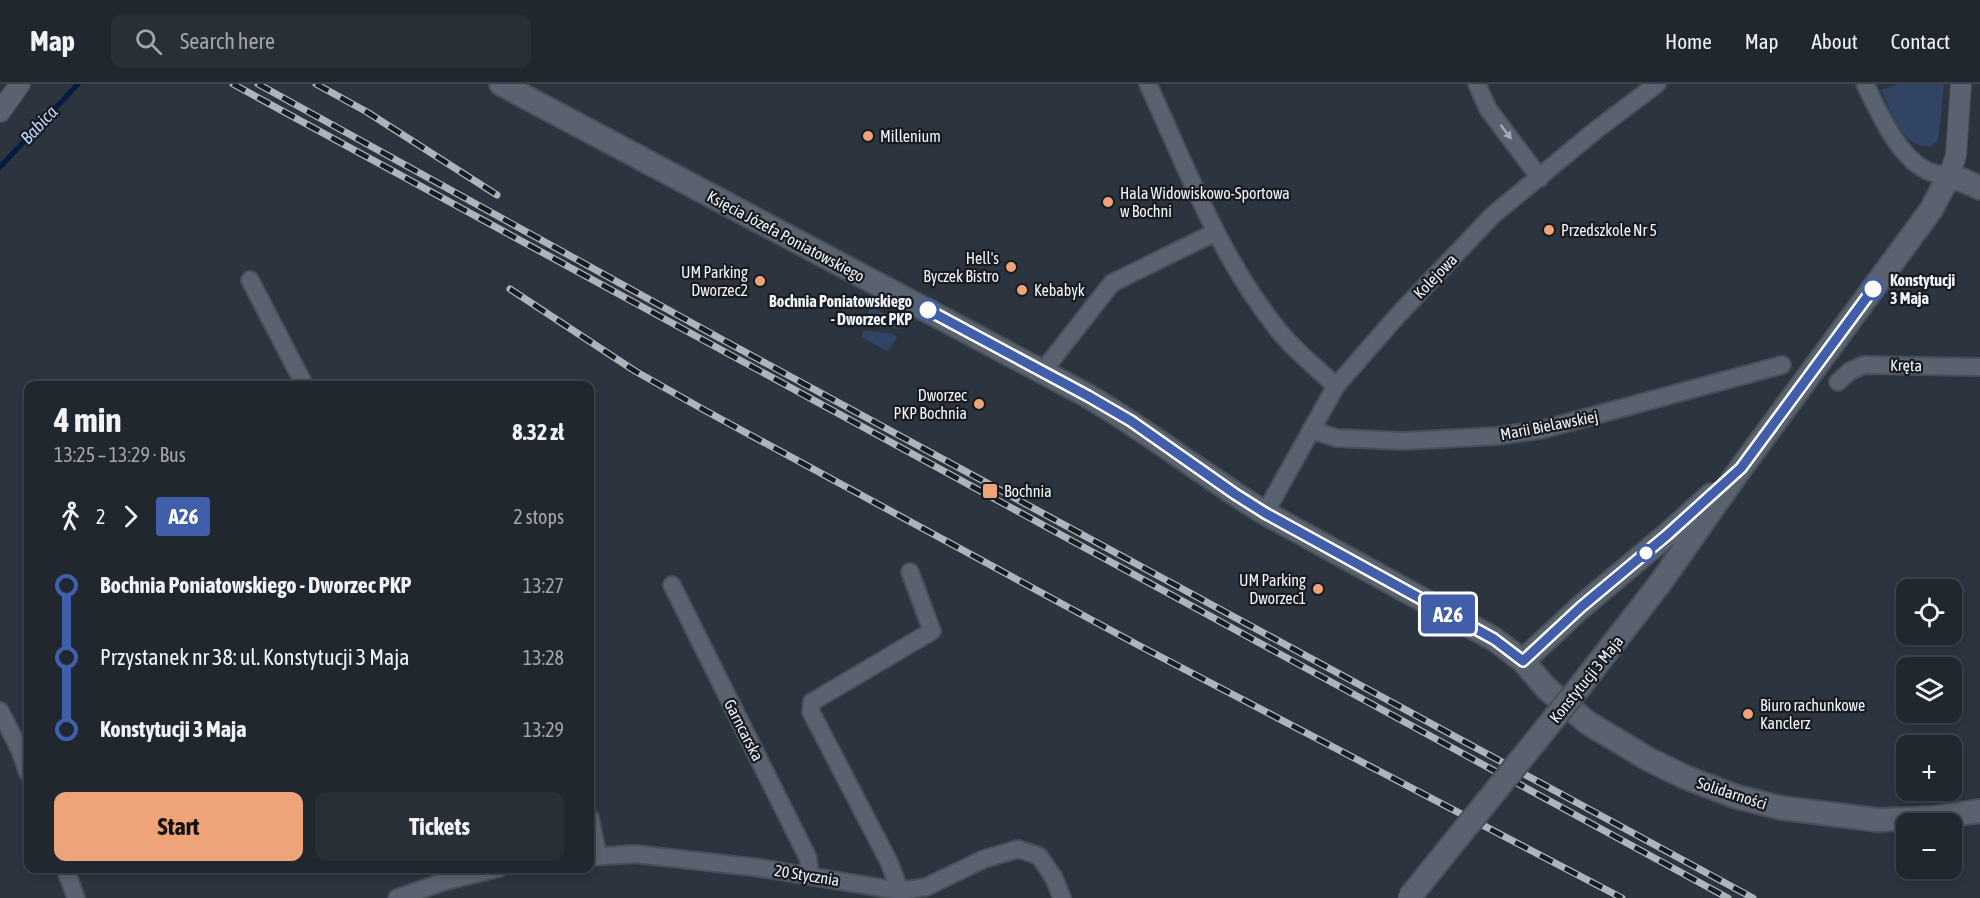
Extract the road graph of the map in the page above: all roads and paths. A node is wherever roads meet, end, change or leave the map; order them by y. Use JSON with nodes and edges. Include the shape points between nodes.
{"nodes":[{"id":1,"x":20,"y":84,"type":"edge"},
{"id":2,"x":501,"y":84,"type":"edge"},
{"id":3,"x":1148,"y":84,"type":"edge"},
{"id":4,"x":1477,"y":84,"type":"edge"},
{"id":5,"x":1657,"y":84,"type":"edge"},
{"id":6,"x":1865,"y":84,"type":"edge"},
{"id":7,"x":1962,"y":84,"type":"edge"},
{"id":8,"x":0,"y":112,"type":"edge"},
{"id":9,"x":1949,"y":176,"type":"junction"},
{"id":10,"x":1540,"y":177,"type":"junction"},
{"id":11,"x":1980,"y":189,"type":"edge"},
{"id":12,"x":1216,"y":232,"type":"junction"},
{"id":13,"x":250,"y":280,"type":"dead end"},
{"id":14,"x":1782,"y":364,"type":"dead end"},
{"id":15,"x":1980,"y":366,"type":"edge"},
{"id":16,"x":1045,"y":372,"type":"junction"},
{"id":17,"x":302,"y":381,"type":"edge"},
{"id":18,"x":1838,"y":382,"type":"dead end"},
{"id":19,"x":1336,"y":386,"type":"junction"},
{"id":20,"x":1311,"y":430,"type":"junction"},
{"id":21,"x":1741,"y":468,"type":"junction"},
{"id":22,"x":1265,"y":513,"type":"junction"},
{"id":23,"x":1667,"y":535,"type":"junction"},
{"id":24,"x":1689,"y":543,"type":"junction"},
{"id":25,"x":910,"y":572,"type":"dead end"},
{"id":26,"x":672,"y":585,"type":"dead end"},
{"id":27,"x":1523,"y":661,"type":"junction"},
{"id":28,"x":0,"y":711,"type":"edge"},
{"id":29,"x":24,"y":762,"type":"edge"},
{"id":30,"x":1980,"y":811,"type":"edge"},
{"id":31,"x":594,"y":856,"type":"edge"},
{"id":32,"x":67,"y":873,"type":"edge"},
{"id":33,"x":477,"y":873,"type":"edge"},
{"id":34,"x":810,"y":876,"type":"junction"},
{"id":35,"x":910,"y":893,"type":"edge"},
{"id":36,"x":76,"y":898,"type":"edge"},
{"id":37,"x":397,"y":898,"type":"edge"},
{"id":38,"x":1062,"y":898,"type":"edge"},
{"id":39,"x":1409,"y":898,"type":"edge"}],
"edges":[{"from":1,"to":8,"type":"street"},
{"from":2,"to":16,"type":"main road","name":"Księcia Józefa Poniatowskiego"},
{"from":3,"to":12,"type":"street"},
{"from":4,"to":10,"type":"street","one_way":true,"via":[[1488,109]]},
{"from":5,"to":10,"type":"street","name":"Kolejowa"},
{"from":6,"to":9,"type":"street","via":[[1906,154],[1927,171]]},
{"from":7,"to":9,"type":"street","name":"Konstytucji 3 Maja","via":[[1956,155]]},
{"from":9,"to":11,"type":"main road"},
{"from":9,"to":21,"type":"main road","name":"Konstytucji 3 Maja","via":[[1931,210]]},
{"from":10,"to":19,"type":"street","name":"Kolejowa","via":[[1493,215]]},
{"from":12,"to":16,"type":"street","via":[[1112,283]]},
{"from":12,"to":19,"type":"street","via":[[1245,286],[1281,334]]},
{"from":13,"to":17,"type":"street"},
{"from":14,"to":20,"type":"street","name":"Marii Bielawskiej","via":[[1540,430],[1403,441],[1337,438]]},
{"from":15,"to":18,"type":"street","name":"Kręta","via":[[1864,365]]},
{"from":16,"to":22,"type":"main road","name":"Księcia Józefa Poniatowskiego","via":[[1131,421]]},
{"from":19,"to":20,"type":"street","name":"Kolejowa"},
{"from":20,"to":22,"type":"street","name":"Kolejowa"},
{"from":21,"to":23,"type":"main road"},
{"from":21,"to":24,"type":"main road","name":"Konstytucji 3 Maja"},
{"from":22,"to":27,"type":"main road","name":"Księcia Józefa Poniatowskiego","via":[[1494,639]]},
{"from":23,"to":24,"type":"main road","via":[[1678,535]]},
{"from":23,"to":27,"type":"main road"},
{"from":24,"to":39,"type":"main road","name":"Konstytucji 3 Maja","bridge":true,"via":[[1585,680]]},
{"from":25,"to":35,"type":"street","via":[[932,632],[812,702],[811,712],[889,862]]},
{"from":26,"to":34,"type":"street","name":"Garncarska","via":[[808,858]]},
{"from":27,"to":30,"type":"main road","name":"Solidarności","via":[[1547,689],[1588,723],[1685,777],[1737,797],[1782,808],[1878,820]]},
{"from":28,"to":29,"type":"street"},
{"from":31,"to":34,"type":"street","name":"20 Stycznia","via":[[635,854]]},
{"from":32,"to":36,"type":"street"},
{"from":33,"to":37,"type":"street"},
{"from":34,"to":35,"type":"street","name":"20 Stycznia"},
{"from":35,"to":38,"type":"street","name":"20 Stycznia","via":[[984,859],[1018,849],[1039,856]]}]}
